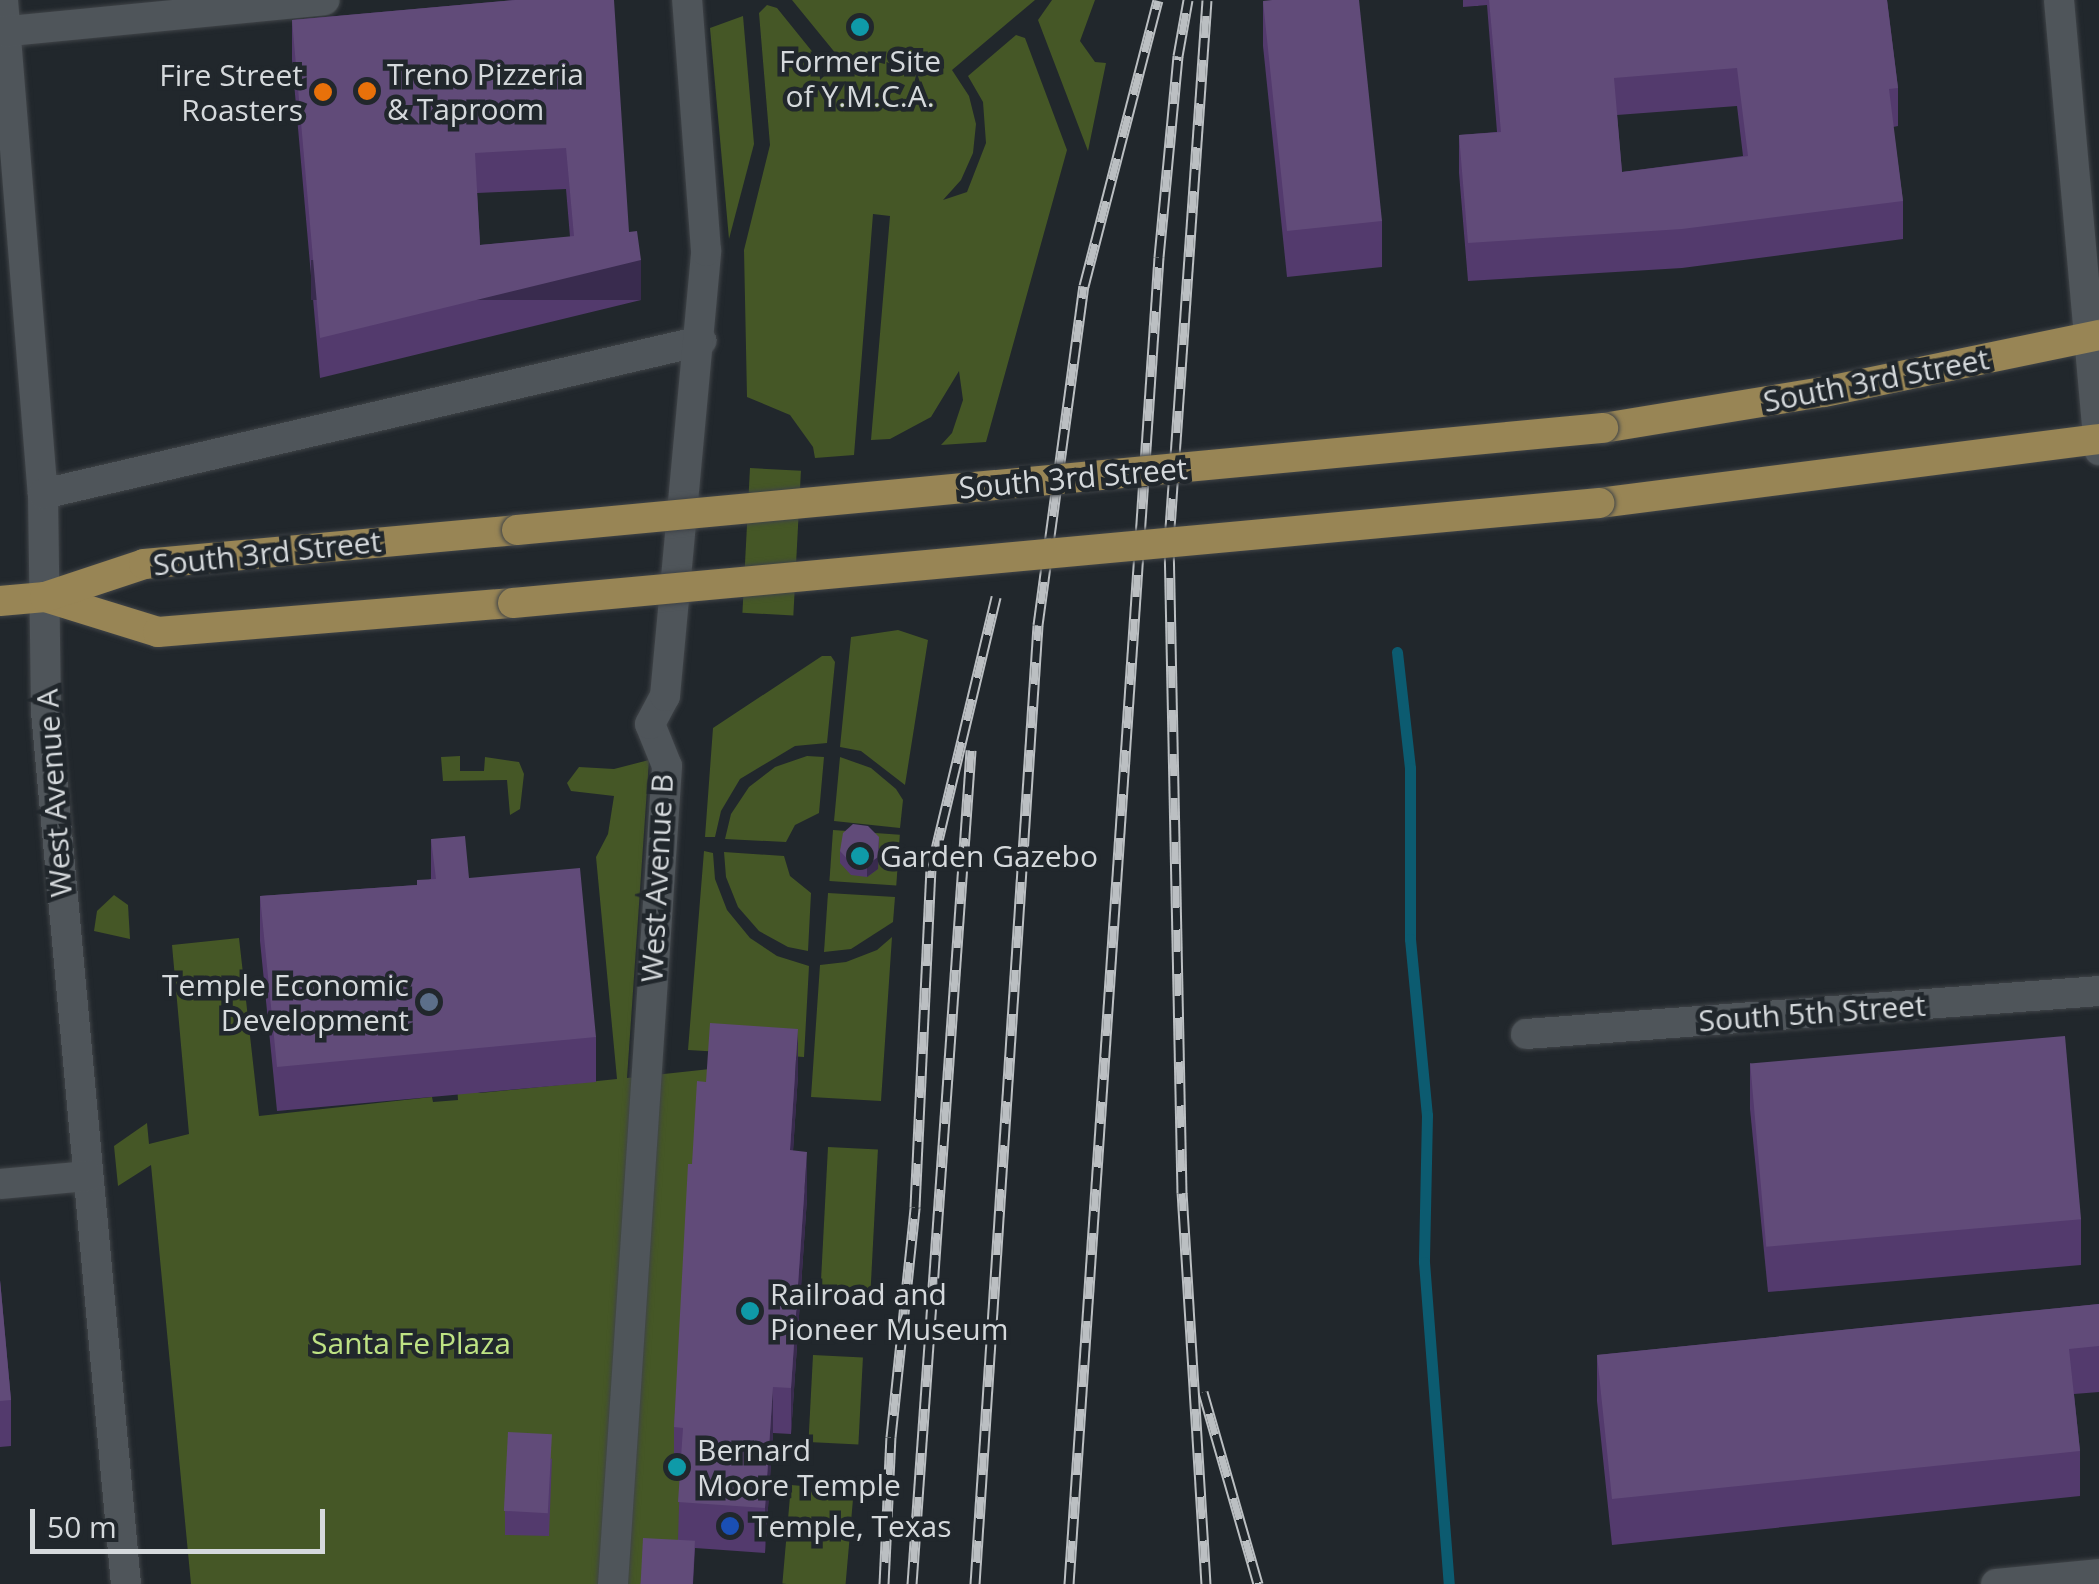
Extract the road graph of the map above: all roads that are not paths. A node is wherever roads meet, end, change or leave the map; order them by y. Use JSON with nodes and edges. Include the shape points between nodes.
{"nodes":[{"id":1,"x":3,"y":0,"type":"edge"},
{"id":2,"x":324,"y":0,"type":"edge"},
{"id":3,"x":686,"y":0,"type":"edge"},
{"id":4,"x":2059,"y":0,"type":"edge"},
{"id":5,"x":3,"y":31,"type":"edge"},
{"id":6,"x":2094,"y":336,"type":"edge"},
{"id":7,"x":701,"y":342,"type":"junction"},
{"id":8,"x":2098,"y":440,"type":"edge"},
{"id":9,"x":2099,"y":450,"type":"edge"},
{"id":10,"x":43,"y":494,"type":"junction"},
{"id":11,"x":45,"y":597,"type":"junction"},
{"id":12,"x":0,"y":601,"type":"edge"},
{"id":13,"x":2099,"y":991,"type":"edge"},
{"id":14,"x":1526,"y":1034,"type":"dead end"},
{"id":15,"x":88,"y":1176,"type":"junction"},
{"id":16,"x":0,"y":1184,"type":"edge"},
{"id":17,"x":2099,"y":1574,"type":"edge"},
{"id":18,"x":126,"y":1584,"type":"edge"},
{"id":19,"x":614,"y":1584,"type":"edge"},
{"id":20,"x":1996,"y":1584,"type":"edge"}],
"edges":[{"from":1,"to":5,"type":"street","name":"West Avenue A"},
{"from":2,"to":5,"type":"street"},
{"from":3,"to":7,"type":"street","name":"West Avenue B","via":[[706,250]]},
{"from":4,"to":6,"type":"street"},
{"from":5,"to":10,"type":"street","name":"West Avenue A"},
{"from":6,"to":8,"type":"street"},
{"from":6,"to":11,"type":"main road","name":"South 3rd Street","bridge":true,"via":[[1824,392],[1604,428],[144,564]]},
{"from":7,"to":10,"type":"street"},
{"from":7,"to":19,"type":"street","name":"West Avenue B","via":[[664,696],[650,724],[667,766]]},
{"from":8,"to":9,"type":"street"},
{"from":8,"to":11,"type":"main road","name":"South 3rd Street","bridge":true,"via":[[1599,502],[158,632]]},
{"from":10,"to":11,"type":"street","name":"West Avenue A"},
{"from":11,"to":12,"type":"main road","name":"South 3rd Street"},
{"from":11,"to":15,"type":"street","name":"West Avenue A","via":[[46,712]]},
{"from":13,"to":14,"type":"street","name":"South 5th Street"},
{"from":15,"to":16,"type":"street"},
{"from":15,"to":18,"type":"street","name":"West Avenue A"},
{"from":17,"to":20,"type":"street"}]}
